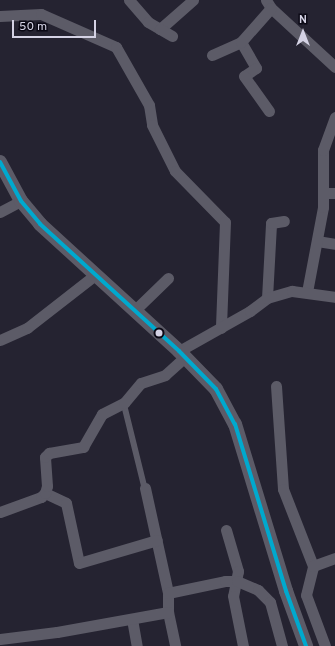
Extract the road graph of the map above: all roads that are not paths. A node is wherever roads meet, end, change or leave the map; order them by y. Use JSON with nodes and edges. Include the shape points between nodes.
{"nodes":[{"id":1,"x":129,"y":0,"type":"edge"},
{"id":2,"x":194,"y":0,"type":"edge"},
{"id":3,"x":269,"y":4,"type":"edge"},
{"id":4,"x":0,"y":16,"type":"edge"},
{"id":5,"x":160,"y":29,"type":"junction"},
{"id":6,"x":172,"y":36,"type":"dead end"},
{"id":7,"x":241,"y":42,"type":"junction"},
{"id":8,"x":212,"y":55,"type":"dead end"},
{"id":9,"x":335,"y":67,"type":"edge"},
{"id":10,"x":270,"y":111,"type":"dead end"},
{"id":11,"x":335,"y":117,"type":"edge"},
{"id":12,"x":0,"y":162,"type":"edge"},
{"id":13,"x":322,"y":193,"type":"junction"},
{"id":14,"x":335,"y":193,"type":"edge"},
{"id":15,"x":21,"y":201,"type":"junction"},
{"id":16,"x":0,"y":212,"type":"edge"},
{"id":17,"x":284,"y":221,"type":"dead end"},
{"id":18,"x":317,"y":241,"type":"junction"},
{"id":19,"x":335,"y":244,"type":"edge"},
{"id":20,"x":95,"y":275,"type":"junction"},
{"id":21,"x":168,"y":278,"type":"dead end"},
{"id":22,"x":307,"y":292,"type":"junction"},
{"id":23,"x":335,"y":297,"type":"edge"},
{"id":24,"x":267,"y":298,"type":"junction"},
{"id":25,"x":134,"y":310,"type":"junction"},
{"id":26,"x":221,"y":328,"type":"junction"},
{"id":27,"x":0,"y":340,"type":"edge"},
{"id":28,"x":182,"y":354,"type":"junction"},
{"id":29,"x":276,"y":386,"type":"dead end"},
{"id":30,"x":124,"y":403,"type":"junction"},
{"id":31,"x":145,"y":488,"type":"joint"},
{"id":32,"x":45,"y":493,"type":"junction"},
{"id":33,"x":0,"y":512,"type":"edge"},
{"id":34,"x":226,"y":530,"type":"dead end"},
{"id":35,"x":157,"y":540,"type":"junction"},
{"id":36,"x":335,"y":558,"type":"edge"},
{"id":37,"x":313,"y":566,"type":"junction"},
{"id":38,"x":237,"y":581,"type":"junction"},
{"id":39,"x":168,"y":593,"type":"junction"},
{"id":40,"x":168,"y":612,"type":"junction"},
{"id":41,"x":132,"y":618,"type":"junction"},
{"id":42,"x":0,"y":640,"type":"edge"},
{"id":43,"x":4,"y":646,"type":"edge"},
{"id":44,"x":137,"y":646,"type":"edge"},
{"id":45,"x":175,"y":646,"type":"edge"},
{"id":46,"x":244,"y":646,"type":"edge"},
{"id":47,"x":282,"y":646,"type":"edge"},
{"id":48,"x":306,"y":646,"type":"edge"},
{"id":49,"x":326,"y":646,"type":"edge"}],
"edges":[{"from":1,"to":5,"type":"street","via":[[148,22]]},
{"from":2,"to":5,"type":"street"},
{"from":3,"to":7,"type":"street"},
{"from":3,"to":9,"type":"street"},
{"from":4,"to":26,"type":"street","via":[[41,14],[116,47],[149,105],[152,125],[174,171],[225,222]]},
{"from":5,"to":6,"type":"street"},
{"from":7,"to":8,"type":"street"},
{"from":7,"to":10,"type":"street","via":[[256,68],[244,76]]},
{"from":11,"to":13,"type":"street","via":[[323,150]]},
{"from":12,"to":15,"type":"street"},
{"from":13,"to":14,"type":"street"},
{"from":13,"to":18,"type":"street","via":[[323,207]]},
{"from":15,"to":16,"type":"street"},
{"from":15,"to":20,"type":"street","via":[[40,224]]},
{"from":17,"to":24,"type":"street","via":[[271,223]]},
{"from":18,"to":19,"type":"street"},
{"from":18,"to":22,"type":"street"},
{"from":20,"to":25,"type":"street"},
{"from":20,"to":27,"type":"street","via":[[27,328]]},
{"from":21,"to":25,"type":"street"},
{"from":22,"to":23,"type":"street"},
{"from":22,"to":24,"type":"street","via":[[292,291]]},
{"from":24,"to":26,"type":"street"},
{"from":25,"to":28,"type":"street"},
{"from":26,"to":28,"type":"street"},
{"from":28,"to":30,"type":"street","via":[[165,376],[141,384]]},
{"from":28,"to":48,"type":"street","via":[[216,388],[235,424],[286,591]]},
{"from":29,"to":37,"type":"street","via":[[283,489]]},
{"from":30,"to":31,"type":"lane"},
{"from":30,"to":32,"type":"street","via":[[102,414],[83,448],[49,453],[45,457]]},
{"from":31,"to":35,"type":"street"},
{"from":32,"to":33,"type":"street"},
{"from":32,"to":35,"type":"street","via":[[66,503],[79,563]]},
{"from":34,"to":38,"type":"street","via":[[238,571]]},
{"from":35,"to":39,"type":"street"},
{"from":36,"to":37,"type":"street"},
{"from":37,"to":49,"type":"street","via":[[306,595]]},
{"from":38,"to":39,"type":"street"},
{"from":38,"to":46,"type":"street","via":[[233,596]]},
{"from":38,"to":47,"type":"street","via":[[258,590],[270,602]]},
{"from":39,"to":40,"type":"street"},
{"from":40,"to":41,"type":"street"},
{"from":40,"to":45,"type":"street"},
{"from":41,"to":42,"type":"street"},
{"from":41,"to":44,"type":"street"},
{"from":42,"to":43,"type":"street"}]}
